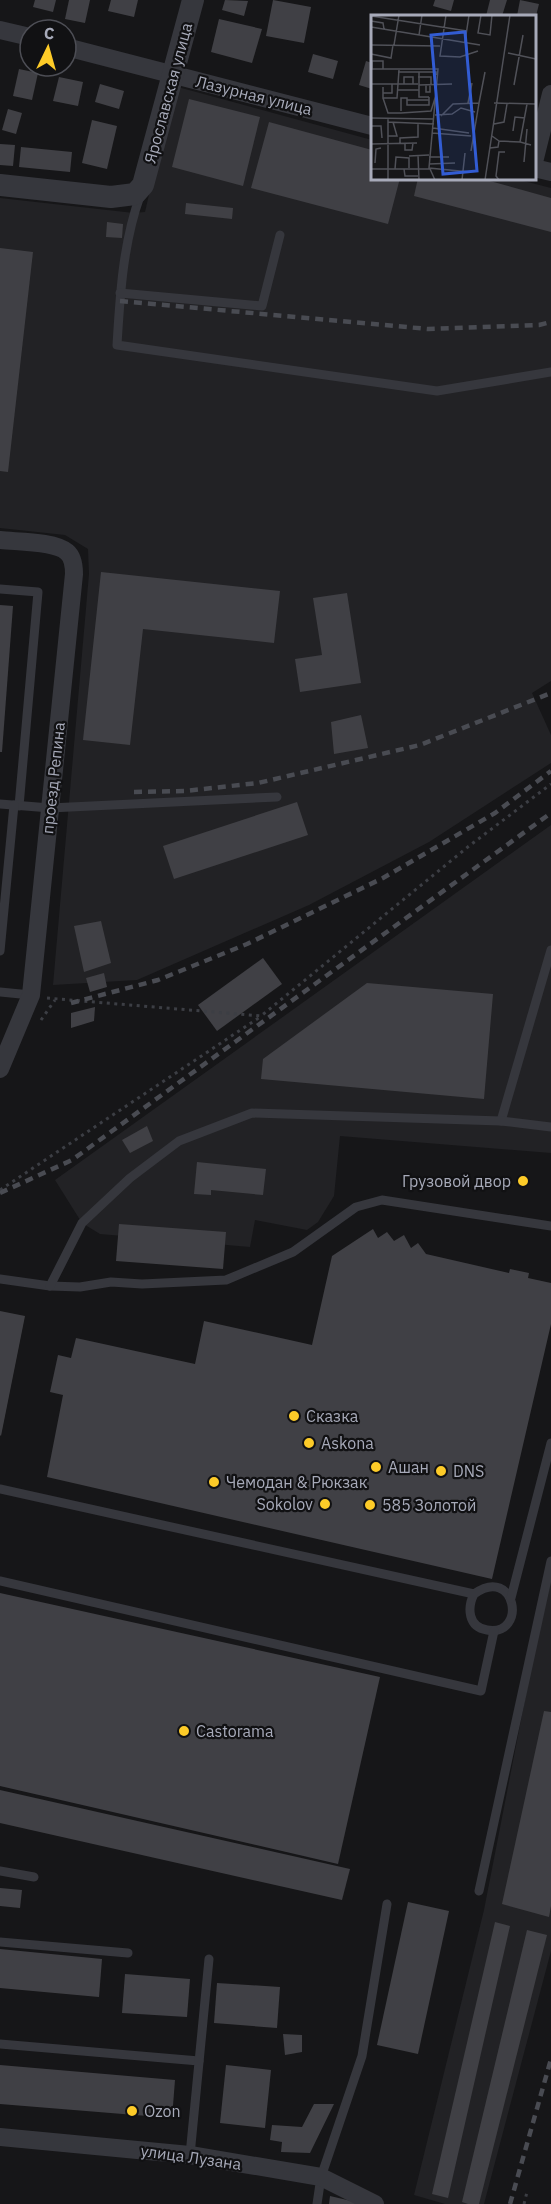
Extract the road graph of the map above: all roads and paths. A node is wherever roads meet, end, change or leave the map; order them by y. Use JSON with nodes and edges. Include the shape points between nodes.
{"nodes":[{"id":1,"x":194,"y":0,"type":"edge"},
{"id":2,"x":0,"y":30,"type":"edge"},
{"id":3,"x":18,"y":35,"type":"edge"},
{"id":4,"x":78,"y":50,"type":"edge"},
{"id":5,"x":174,"y":75,"type":"junction"},
{"id":6,"x":551,"y":94,"type":"edge"},
{"id":7,"x":371,"y":126,"type":"edge"},
{"id":8,"x":536,"y":154,"type":"edge"},
{"id":9,"x":536,"y":168,"type":"edge"},
{"id":10,"x":551,"y":172,"type":"edge"},
{"id":11,"x":0,"y":185,"type":"edge"},
{"id":12,"x":143,"y":185,"type":"junction"},
{"id":13,"x":280,"y":236,"type":"dead end"},
{"id":14,"x":120,"y":293,"type":"junction"},
{"id":15,"x":551,"y":372,"type":"edge"},
{"id":16,"x":0,"y":540,"type":"edge"},
{"id":17,"x":0,"y":589,"type":"edge"},
{"id":18,"x":551,"y":784,"type":"edge"},
{"id":19,"x":277,"y":797,"type":"dead end"},
{"id":20,"x":0,"y":804,"type":"edge"},
{"id":21,"x":16,"y":805,"type":"junction"},
{"id":22,"x":50,"y":808,"type":"junction"},
{"id":23,"x":551,"y":950,"type":"edge"},
{"id":24,"x":0,"y":951,"type":"edge"},
{"id":25,"x":0,"y":992,"type":"edge"},
{"id":26,"x":31,"y":995,"type":"junction"},
{"id":27,"x":261,"y":1016,"type":"junction"},
{"id":28,"x":0,"y":1069,"type":"edge"},
{"id":29,"x":501,"y":1121,"type":"junction"},
{"id":30,"x":551,"y":1127,"type":"edge"},
{"id":31,"x":0,"y":1190,"type":"edge"},
{"id":32,"x":551,"y":1226,"type":"edge"},
{"id":33,"x":0,"y":1279,"type":"edge"},
{"id":34,"x":50,"y":1286,"type":"junction"},
{"id":35,"x":551,"y":1443,"type":"edge"},
{"id":36,"x":0,"y":1489,"type":"edge"},
{"id":37,"x":551,"y":1561,"type":"edge"},
{"id":38,"x":0,"y":1581,"type":"edge"},
{"id":39,"x":474,"y":1594,"type":"junction"},
{"id":40,"x":511,"y":1598,"type":"junction"},
{"id":41,"x":494,"y":1631,"type":"junction"},
{"id":42,"x":0,"y":1871,"type":"edge"},
{"id":43,"x":34,"y":1877,"type":"dead end"},
{"id":44,"x":479,"y":1891,"type":"dead end"},
{"id":45,"x":387,"y":1904,"type":"dead end"},
{"id":46,"x":0,"y":1942,"type":"edge"},
{"id":47,"x":128,"y":1953,"type":"dead end"},
{"id":48,"x":209,"y":1959,"type":"dead end"},
{"id":49,"x":0,"y":2044,"type":"edge"},
{"id":50,"x":200,"y":2061,"type":"junction"},
{"id":51,"x":0,"y":2137,"type":"edge"},
{"id":52,"x":190,"y":2155,"type":"junction"},
{"id":53,"x":321,"y":2177,"type":"junction"},
{"id":54,"x":527,"y":2192,"type":"dead end"},
{"id":55,"x":317,"y":2204,"type":"edge"},
{"id":56,"x":375,"y":2204,"type":"edge"},
{"id":57,"x":524,"y":2204,"type":"edge"}],
"edges":[{"from":1,"to":5,"type":"street","name":"Ярославская улица"},
{"from":2,"to":3,"type":"street"},
{"from":4,"to":5,"type":"street","name":"Лазурная улица"},
{"from":5,"to":7,"type":"street","name":"Лазурная улица"},
{"from":5,"to":12,"type":"street","name":"Ярославская улица"},
{"from":6,"to":8,"type":"street"},
{"from":9,"to":10,"type":"street"},
{"from":11,"to":12,"type":"street","via":[[111,197],[135,194]]},
{"from":12,"to":14,"type":"lane","via":[[132,219]]},
{"from":13,"to":14,"type":"lane","via":[[262,306]]},
{"from":14,"to":15,"type":"lane","via":[[117,345],[437,391]]},
{"from":16,"to":22,"type":"street","name":"проезд Репина","via":[[57,545],[68,552],[74,563]]},
{"from":17,"to":21,"type":"lane","via":[[38,592]]},
{"from":18,"to":27,"type":"path"},
{"from":19,"to":22,"type":"lane"},
{"from":20,"to":21,"type":"lane"},
{"from":21,"to":22,"type":"lane"},
{"from":21,"to":24,"type":"lane"},
{"from":22,"to":26,"type":"street","name":"проезд Репина"},
{"from":23,"to":29,"type":"lane"},
{"from":25,"to":26,"type":"lane"},
{"from":26,"to":27,"type":"path"},
{"from":26,"to":28,"type":"street","name":"проезд Репина"},
{"from":27,"to":31,"type":"path"},
{"from":29,"to":30,"type":"lane"},
{"from":29,"to":34,"type":"lane","via":[[252,1113],[179,1142],[130,1178],[82,1223]]},
{"from":32,"to":34,"type":"lane","via":[[382,1200],[356,1207],[293,1252],[226,1280]]},
{"from":33,"to":34,"type":"lane"},
{"from":35,"to":40,"type":"lane"},
{"from":36,"to":39,"type":"lane"},
{"from":37,"to":44,"type":"lane"},
{"from":38,"to":41,"type":"lane","via":[[481,1691]]},
{"from":39,"to":40,"type":"lane","via":[[494,1586]]},
{"from":39,"to":41,"type":"lane","via":[[469,1604],[474,1624]]},
{"from":40,"to":41,"type":"lane","via":[[511,1619]]},
{"from":42,"to":43,"type":"lane"},
{"from":45,"to":53,"type":"lane","via":[[362,2056]]},
{"from":46,"to":47,"type":"lane"},
{"from":48,"to":50,"type":"lane"},
{"from":49,"to":50,"type":"lane"},
{"from":50,"to":52,"type":"lane"},
{"from":51,"to":52,"type":"street","name":"улица Лузана"},
{"from":52,"to":53,"type":"street","name":"улица Лузана"},
{"from":53,"to":55,"type":"lane"},
{"from":53,"to":56,"type":"street","name":"улица Лузана"},
{"from":54,"to":57,"type":"path"}]}
